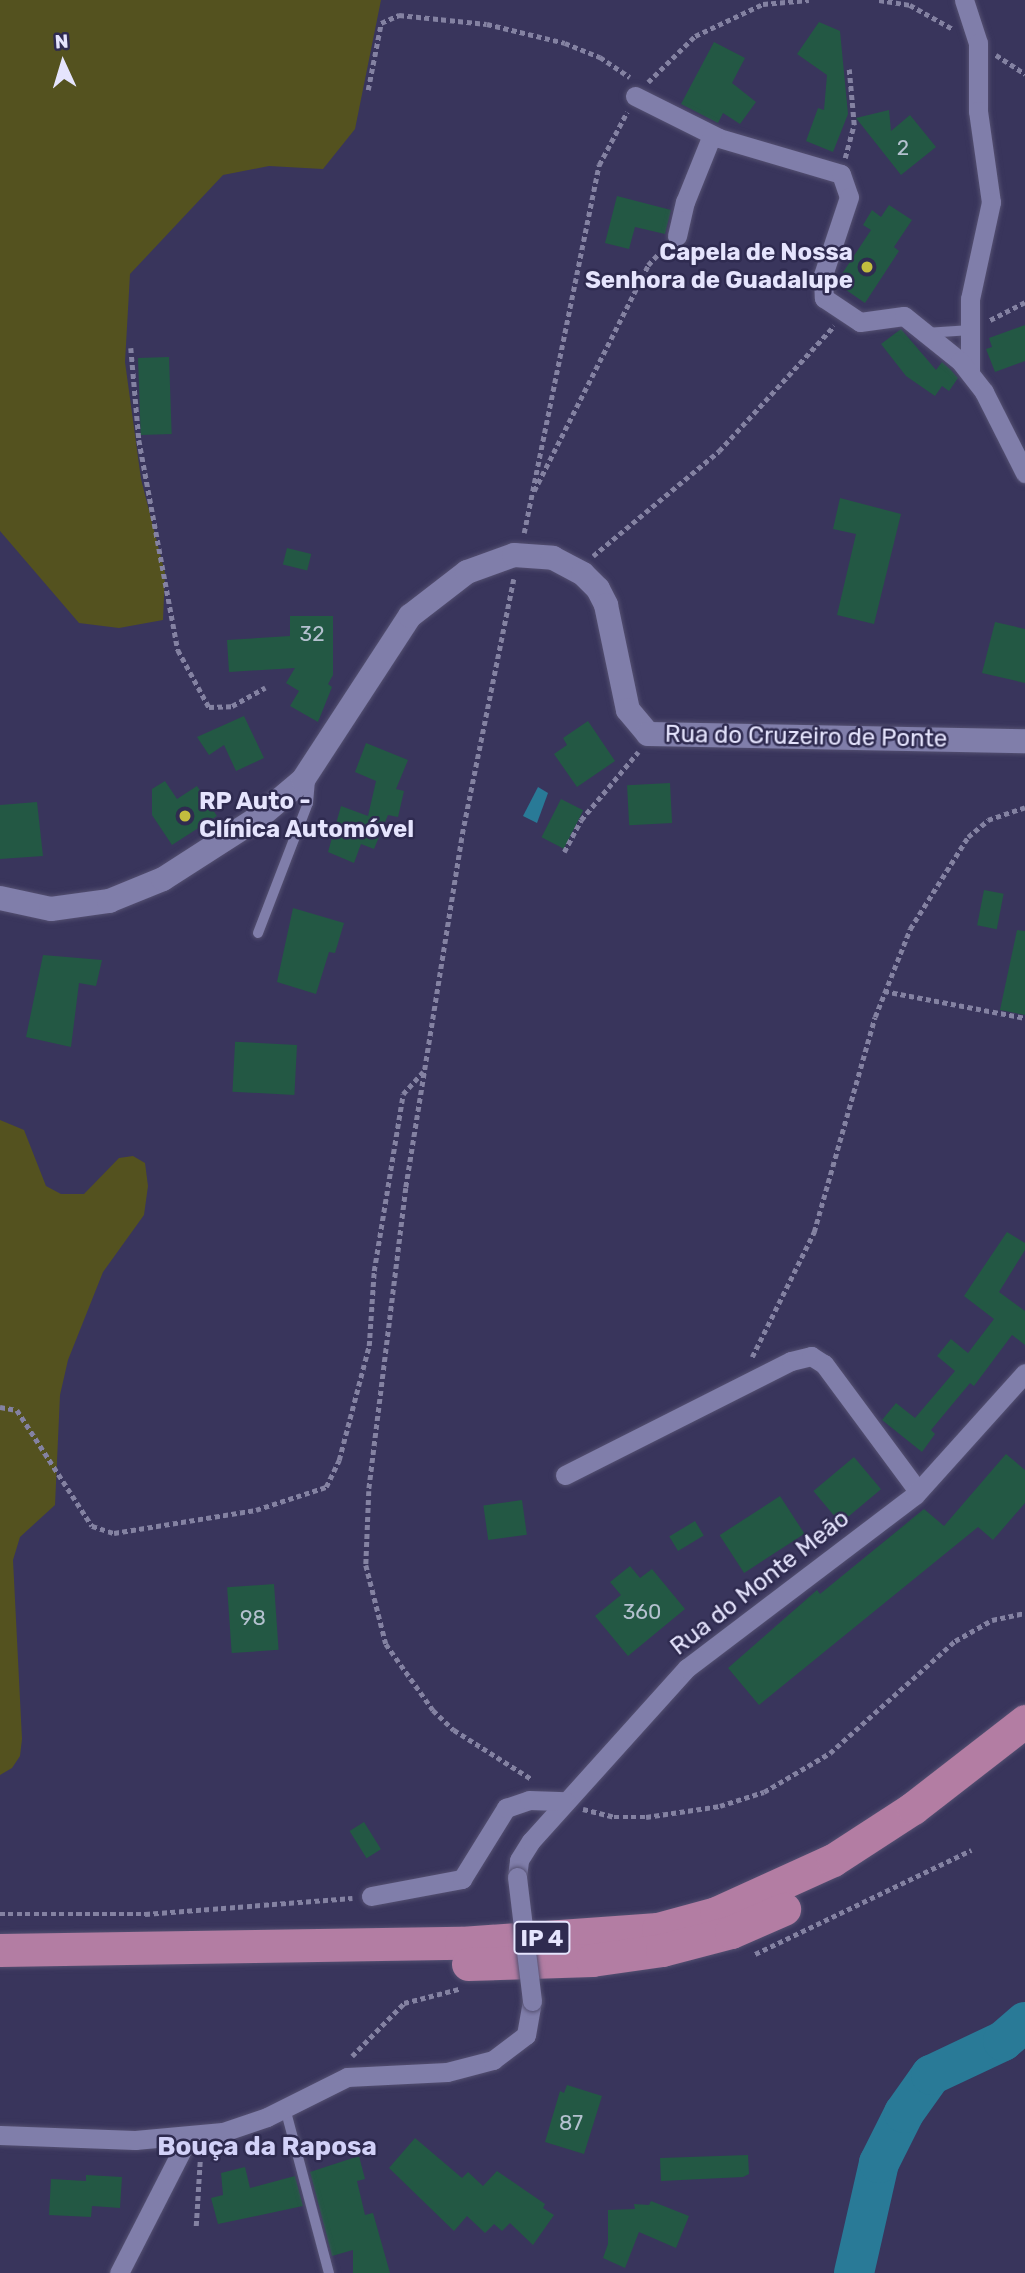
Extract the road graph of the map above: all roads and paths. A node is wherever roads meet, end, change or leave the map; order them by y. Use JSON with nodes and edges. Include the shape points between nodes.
{"nodes":[{"id":1,"x":809,"y":0,"type":"edge"},
{"id":2,"x":879,"y":0,"type":"edge"},
{"id":3,"x":964,"y":0,"type":"edge"},
{"id":4,"x":978,"y":43,"type":"junction"},
{"id":5,"x":849,"y":69,"type":"dead end"},
{"id":6,"x":1025,"y":74,"type":"edge"},
{"id":7,"x":368,"y":90,"type":"dead end"},
{"id":8,"x":639,"y":92,"type":"junction"},
{"id":9,"x":712,"y":135,"type":"junction"},
{"id":10,"x":845,"y":182,"type":"junction"},
{"id":11,"x":677,"y":236,"type":"joint"},
{"id":12,"x":1025,"y":302,"type":"edge"},
{"id":13,"x":845,"y":314,"type":"junction"},
{"id":14,"x":970,"y":330,"type":"junction"},
{"id":15,"x":926,"y":333,"type":"junction"},
{"id":16,"x":131,"y":348,"type":"dead end"},
{"id":17,"x":970,"y":372,"type":"junction"},
{"id":18,"x":1025,"y":473,"type":"edge"},
{"id":19,"x":531,"y":498,"type":"junction"},
{"id":20,"x":511,"y":556,"type":"junction"},
{"id":21,"x":576,"y":570,"type":"junction"},
{"id":22,"x":265,"y":688,"type":"dead end"},
{"id":23,"x":655,"y":736,"type":"junction"},
{"id":24,"x":1025,"y":741,"type":"edge"},
{"id":25,"x":308,"y":773,"type":"junction"},
{"id":26,"x":1025,"y":807,"type":"edge"},
{"id":27,"x":564,"y":852,"type":"dead end"},
{"id":28,"x":0,"y":898,"type":"edge"},
{"id":29,"x":258,"y":933,"type":"dead end"},
{"id":30,"x":884,"y":991,"type":"junction"},
{"id":31,"x":1025,"y":1018,"type":"edge"},
{"id":32,"x":424,"y":1071,"type":"junction"},
{"id":33,"x":1025,"y":1373,"type":"edge"},
{"id":34,"x":735,"y":1389,"type":"junction"},
{"id":35,"x":0,"y":1407,"type":"edge"},
{"id":36,"x":565,"y":1475,"type":"dead end"},
{"id":37,"x":918,"y":1492,"type":"junction"},
{"id":38,"x":1025,"y":1612,"type":"edge"},
{"id":39,"x":1025,"y":1721,"type":"edge"},
{"id":40,"x":1025,"y":1747,"type":"edge"},
{"id":41,"x":566,"y":1801,"type":"junction"},
{"id":42,"x":371,"y":1896,"type":"joint"},
{"id":43,"x":0,"y":1914,"type":"edge"},
{"id":44,"x":0,"y":1950,"type":"edge"},
{"id":45,"x":0,"y":1972,"type":"edge"},
{"id":46,"x":285,"y":2108,"type":"junction"},
{"id":47,"x":0,"y":2135,"type":"edge"},
{"id":48,"x":195,"y":2137,"type":"junction"},
{"id":49,"x":196,"y":2226,"type":"dead end"},
{"id":50,"x":119,"y":2273,"type":"edge"},
{"id":51,"x":329,"y":2273,"type":"edge"}],
"edges":[{"from":1,"to":8,"type":"path","via":[[763,4],[695,36]]},
{"from":2,"to":4,"type":"path","via":[[910,5]]},
{"from":3,"to":4,"type":"street"},
{"from":4,"to":6,"type":"path"},
{"from":4,"to":14,"type":"street","via":[[978,111],[990,209],[972,289]]},
{"from":5,"to":10,"type":"path","via":[[854,125]]},
{"from":7,"to":8,"type":"path","via":[[381,23],[399,15],[487,24],[565,43],[608,61]]},
{"from":8,"to":9,"type":"street"},
{"from":8,"to":19,"type":"path","via":[[599,165]]},
{"from":9,"to":10,"type":"street"},
{"from":9,"to":11,"type":"street","via":[[685,202]]},
{"from":10,"to":13,"type":"street","via":[[821,283],[824,298]]},
{"from":11,"to":19,"type":"path","via":[[648,265]]},
{"from":12,"to":14,"type":"path"},
{"from":13,"to":15,"type":"street","via":[[865,323],[899,314]]},
{"from":13,"to":21,"type":"path","via":[[703,466]]},
{"from":14,"to":15,"type":"lane"},
{"from":14,"to":17,"type":"street"},
{"from":15,"to":17,"type":"street"},
{"from":16,"to":22,"type":"path","via":[[139,440],[177,646],[206,706],[228,707]]},
{"from":17,"to":18,"type":"street"},
{"from":19,"to":20,"type":"path"},
{"from":20,"to":21,"type":"street","via":[[553,558]]},
{"from":20,"to":25,"type":"street","via":[[462,575],[405,621]]},
{"from":20,"to":32,"type":"path"},
{"from":21,"to":23,"type":"street","name":"Rua do Cruzeiro de Ponte","via":[[598,589],[606,605],[632,718]]},
{"from":23,"to":24,"type":"street","name":"Rua do Cruzeiro de Ponte"},
{"from":23,"to":27,"type":"path","via":[[628,761],[581,820]]},
{"from":25,"to":28,"type":"street","via":[[271,810],[180,870],[138,891],[71,908]]},
{"from":25,"to":29,"type":"lane","via":[[308,803]]},
{"from":26,"to":30,"type":"path","via":[[988,820],[960,847],[910,929]]},
{"from":30,"to":31,"type":"path"},
{"from":30,"to":34,"type":"path","via":[[814,1232]]},
{"from":32,"to":35,"type":"path","via":[[403,1094],[374,1271],[369,1346],[339,1460],[326,1487],[256,1510],[114,1533],[92,1526],[17,1410]]},
{"from":32,"to":41,"type":"path","via":[[369,1490],[366,1565],[386,1644],[433,1710],[454,1730]]},
{"from":33,"to":37,"type":"street","name":"Rua do Monte Meão"},
{"from":34,"to":36,"type":"street"},
{"from":34,"to":37,"type":"street","via":[[797,1359],[818,1359]]},
{"from":37,"to":41,"type":"street","name":"Rua do Monte Meão","via":[[695,1661]]},
{"from":38,"to":41,"type":"path","via":[[992,1620],[963,1636],[830,1753],[764,1792],[720,1806],[635,1818],[594,1814]]},
{"from":39,"to":44,"type":"highway","number":"IP 4","via":[[913,1808],[833,1860],[716,1913],[658,1929],[461,1942]]},
{"from":40,"to":45,"type":"highway","number":"IP 4","via":[[926,1826],[842,1880],[731,1932],[662,1951],[550,1962]]},
{"from":41,"to":42,"type":"street","via":[[529,1800],[506,1808],[463,1878]]},
{"from":41,"to":46,"type":"street","name":"Rua do Monte Meão","bridge":true,"via":[[523,1852],[517,1877],[532,2001],[526,2035],[494,2060],[447,2073],[347,2077]]},
{"from":42,"to":43,"type":"path","via":[[145,1914]]},
{"from":46,"to":48,"type":"street"},
{"from":46,"to":51,"type":"lane"},
{"from":47,"to":48,"type":"street"},
{"from":48,"to":49,"type":"path"},
{"from":48,"to":50,"type":"street"}]}
